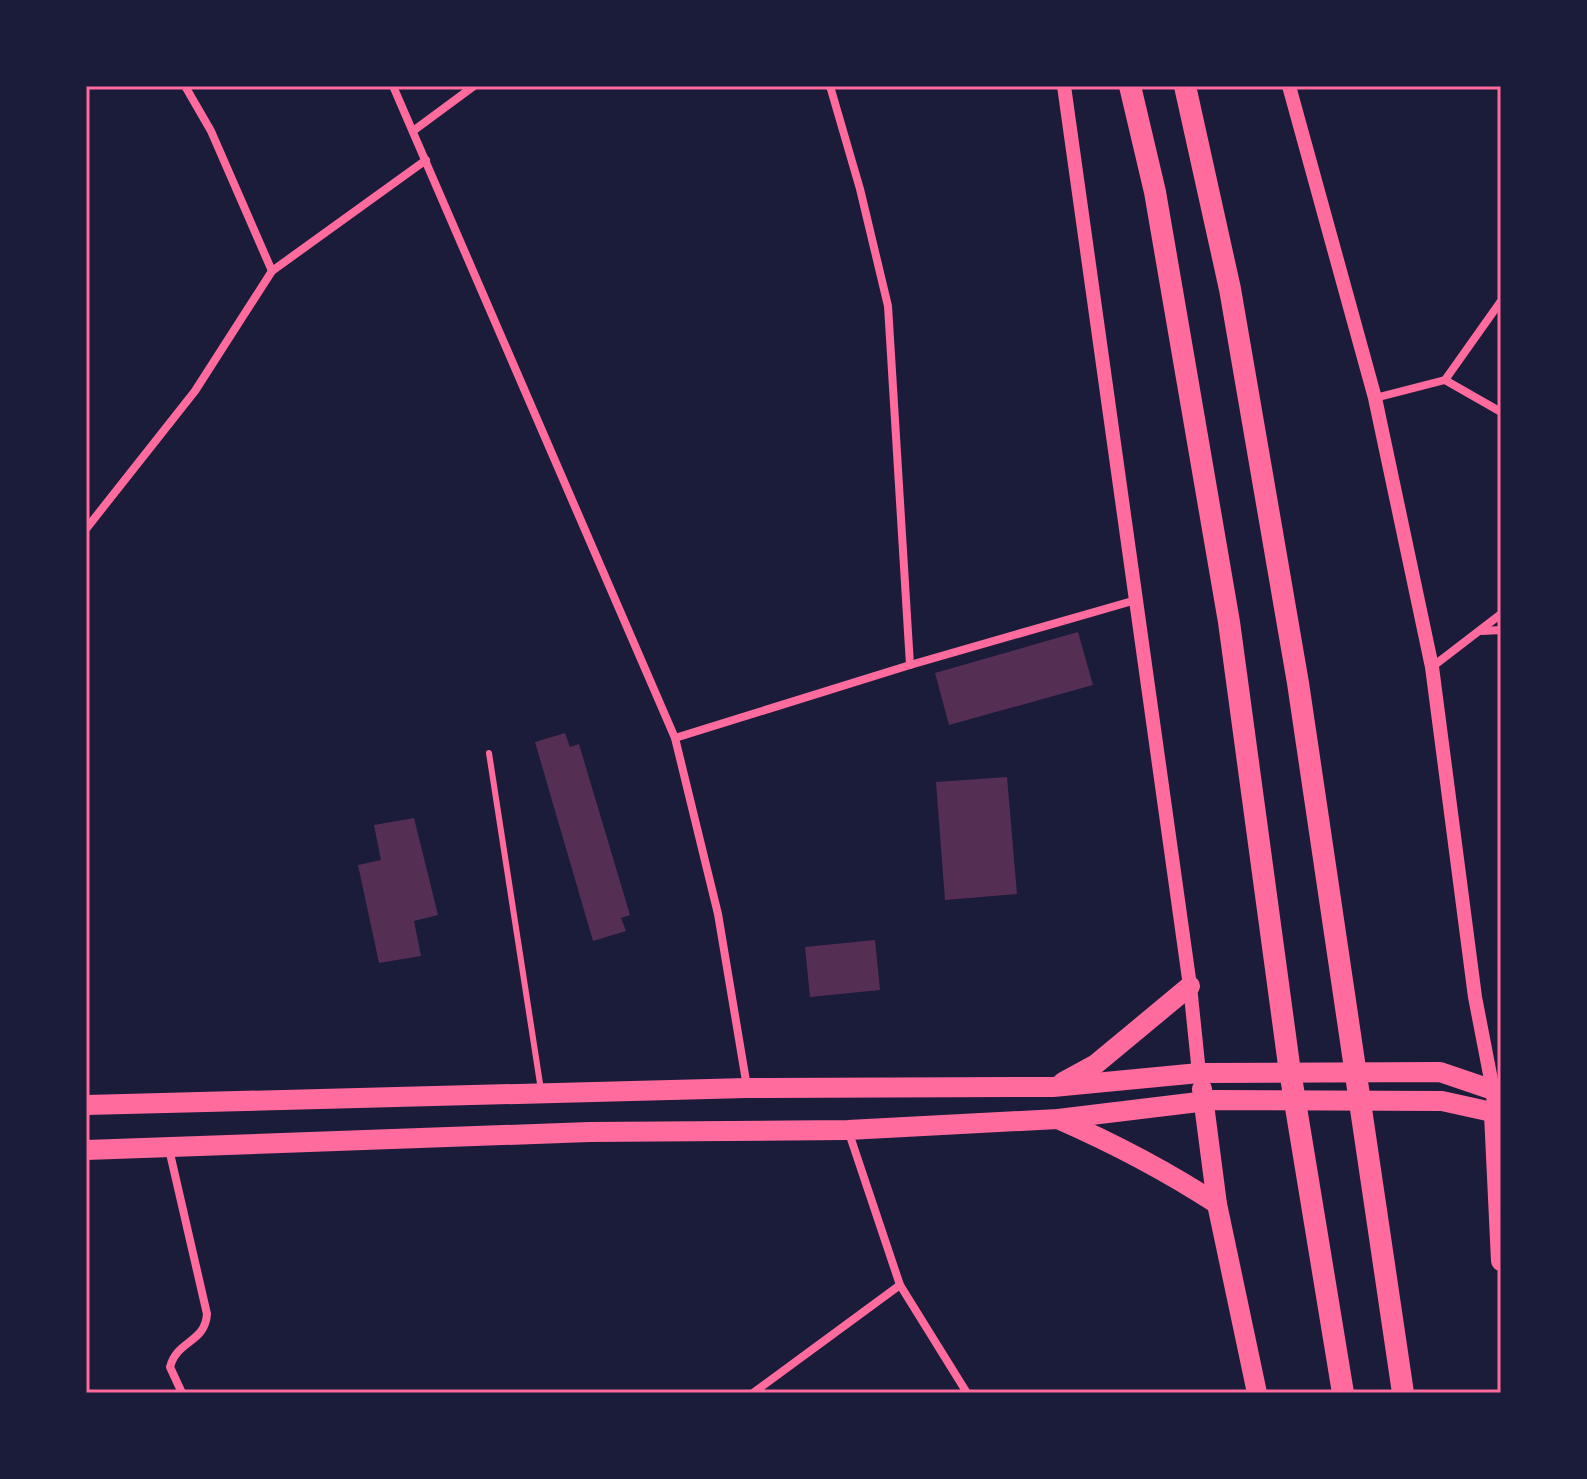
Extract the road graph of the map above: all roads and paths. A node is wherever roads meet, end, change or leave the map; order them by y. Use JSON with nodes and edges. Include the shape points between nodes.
{"nodes":[{"id":1,"x":185,"y":86,"type":"edge"},
{"id":2,"x":393,"y":86,"type":"edge"},
{"id":3,"x":474,"y":86,"type":"edge"},
{"id":4,"x":830,"y":86,"type":"edge"},
{"id":5,"x":1064,"y":86,"type":"edge"},
{"id":6,"x":1130,"y":86,"type":"edge"},
{"id":7,"x":1185,"y":86,"type":"edge"},
{"id":8,"x":1289,"y":86,"type":"edge"},
{"id":9,"x":413,"y":131,"type":"junction"},
{"id":10,"x":426,"y":160,"type":"junction"},
{"id":11,"x":272,"y":271,"type":"junction"},
{"id":12,"x":1501,"y":301,"type":"edge"},
{"id":13,"x":1445,"y":380,"type":"junction"},
{"id":14,"x":1375,"y":398,"type":"junction"},
{"id":15,"x":1501,"y":412,"type":"edge"},
{"id":16,"x":86,"y":529,"type":"edge"},
{"id":17,"x":1136,"y":600,"type":"junction"},
{"id":18,"x":1501,"y":614,"type":"edge"},
{"id":19,"x":1501,"y":630,"type":"edge"},
{"id":20,"x":1482,"y":631,"type":"junction"},
{"id":21,"x":910,"y":665,"type":"junction"},
{"id":22,"x":1432,"y":667,"type":"junction"},
{"id":23,"x":675,"y":738,"type":"junction"},
{"id":24,"x":489,"y":753,"type":"dead end"},
{"id":25,"x":1190,"y":986,"type":"junction"},
{"id":26,"x":1207,"y":1073,"type":"junction"},
{"id":27,"x":1053,"y":1087,"type":"junction"},
{"id":28,"x":747,"y":1088,"type":"junction"},
{"id":29,"x":1497,"y":1089,"type":"edge"},
{"id":30,"x":542,"y":1094,"type":"junction"},
{"id":31,"x":1210,"y":1101,"type":"junction"},
{"id":32,"x":86,"y":1105,"type":"edge"},
{"id":33,"x":1497,"y":1114,"type":"edge"},
{"id":34,"x":1058,"y":1119,"type":"junction"},
{"id":35,"x":848,"y":1130,"type":"junction"},
{"id":36,"x":169,"y":1148,"type":"junction"},
{"id":37,"x":86,"y":1150,"type":"edge"},
{"id":38,"x":1217,"y":1204,"type":"junction"},
{"id":39,"x":1500,"y":1224,"type":"edge"},
{"id":40,"x":1501,"y":1261,"type":"edge"},
{"id":41,"x":900,"y":1285,"type":"junction"},
{"id":42,"x":182,"y":1393,"type":"edge"},
{"id":43,"x":753,"y":1393,"type":"edge"},
{"id":44,"x":967,"y":1393,"type":"edge"},
{"id":45,"x":1257,"y":1393,"type":"edge"},
{"id":46,"x":1343,"y":1393,"type":"edge"},
{"id":47,"x":1403,"y":1393,"type":"edge"}],
"edges":[{"from":1,"to":11,"type":"street","via":[[211,131]]},
{"from":2,"to":9,"type":"street"},
{"from":3,"to":9,"type":"street"},
{"from":4,"to":21,"type":"street","via":[[888,306]]},
{"from":5,"to":17,"type":"street"},
{"from":6,"to":46,"type":"highway","via":[[1155,192],[1229,622],[1289,1065]]},
{"from":7,"to":47,"type":"highway","via":[[1230,289],[1296,667]]},
{"from":8,"to":14,"type":"street"},
{"from":9,"to":10,"type":"street"},
{"from":10,"to":11,"type":"street"},
{"from":10,"to":23,"type":"street"},
{"from":11,"to":16,"type":"street","via":[[195,391]]},
{"from":12,"to":13,"type":"street"},
{"from":13,"to":14,"type":"street"},
{"from":13,"to":15,"type":"street"},
{"from":14,"to":22,"type":"street"},
{"from":17,"to":21,"type":"street"},
{"from":17,"to":25,"type":"street"},
{"from":18,"to":20,"type":"street"},
{"from":19,"to":20,"type":"street"},
{"from":20,"to":22,"type":"street"},
{"from":21,"to":23,"type":"street"},
{"from":22,"to":29,"type":"street","via":[[1475,997]]},
{"from":23,"to":28,"type":"street","via":[[718,914]]},
{"from":24,"to":30,"type":"lane"},
{"from":25,"to":26,"type":"street"},
{"from":25,"to":27,"type":"main road","via":[[1096,1064]]},
{"from":26,"to":27,"type":"main road"},
{"from":26,"to":29,"type":"main road","via":[[1440,1072]]},
{"from":26,"to":31,"type":"main road"},
{"from":27,"to":28,"type":"main road"},
{"from":28,"to":30,"type":"main road"},
{"from":29,"to":33,"type":"street"},
{"from":30,"to":32,"type":"main road"},
{"from":31,"to":33,"type":"main road","via":[[1442,1101]]},
{"from":31,"to":34,"type":"main road"},
{"from":31,"to":38,"type":"main road"},
{"from":33,"to":39,"type":"main road"},
{"from":34,"to":35,"type":"main road"},
{"from":34,"to":38,"type":"main road","via":[[1149,1161]]},
{"from":35,"to":36,"type":"main road","via":[[589,1132]]},
{"from":35,"to":41,"type":"street"},
{"from":36,"to":37,"type":"main road"},
{"from":36,"to":42,"type":"street","via":[[207,1314],[202,1333],[173,1357],[170,1367]]},
{"from":38,"to":45,"type":"main road"},
{"from":39,"to":40,"type":"main road"},
{"from":41,"to":43,"type":"street"},
{"from":41,"to":44,"type":"street"}]}
